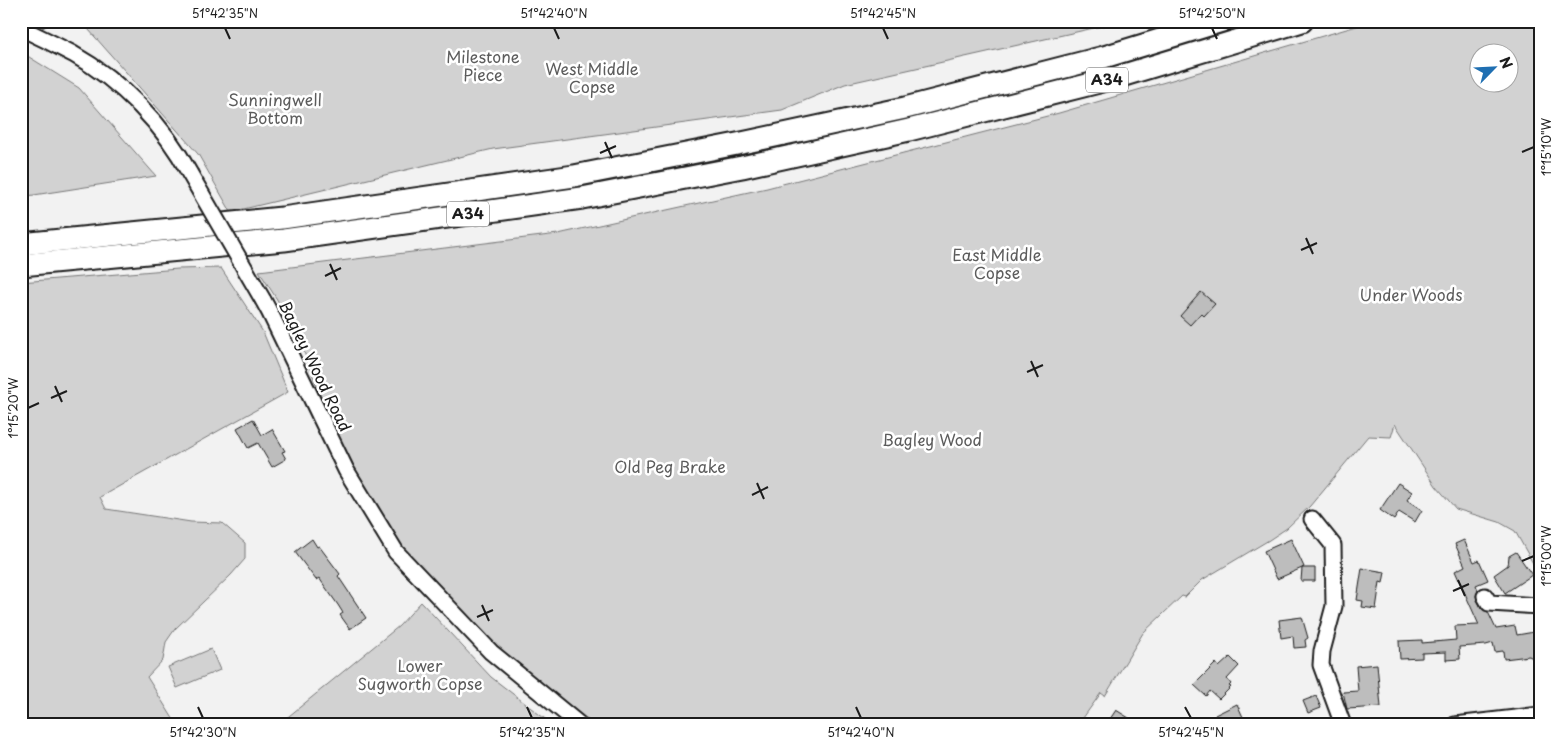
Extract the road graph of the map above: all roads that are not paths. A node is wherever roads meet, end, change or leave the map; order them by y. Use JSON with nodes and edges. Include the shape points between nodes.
{"nodes":[{"id":1,"x":1222,"y":21,"type":"edge"},
{"id":2,"x":1302,"y":21,"type":"edge"},
{"id":3,"x":21,"y":28,"type":"edge"},
{"id":4,"x":21,"y":244,"type":"edge"},
{"id":5,"x":21,"y":265,"type":"edge"},
{"id":6,"x":1312,"y":519,"type":"dead end"},
{"id":7,"x":1485,"y":596,"type":"dead end"},
{"id":8,"x":1540,"y":606,"type":"edge"},
{"id":9,"x":1540,"y":715,"type":"edge"},
{"id":10,"x":580,"y":725,"type":"edge"},
{"id":11,"x":1343,"y":725,"type":"edge"},
{"id":12,"x":1455,"y":725,"type":"edge"}],
"edges":[{"from":1,"to":4,"type":"highway","number":"A34","via":[[1104,57],[905,108],[574,176],[282,218]]},
{"from":2,"to":5,"type":"highway","number":"A34","via":[[1111,79],[909,130],[591,196],[284,240]]},
{"from":3,"to":10,"type":"street","name":"Bagley Wood Road","bridge":true,"via":[[75,55],[124,90],[159,127],[263,300],[346,470],[396,552],[491,652]]},
{"from":6,"to":11,"type":"street","via":[[1333,545],[1334,606],[1321,665]]},
{"from":7,"to":8,"type":"street","via":[[1489,603]]},
{"from":9,"to":12,"type":"street"}]}
